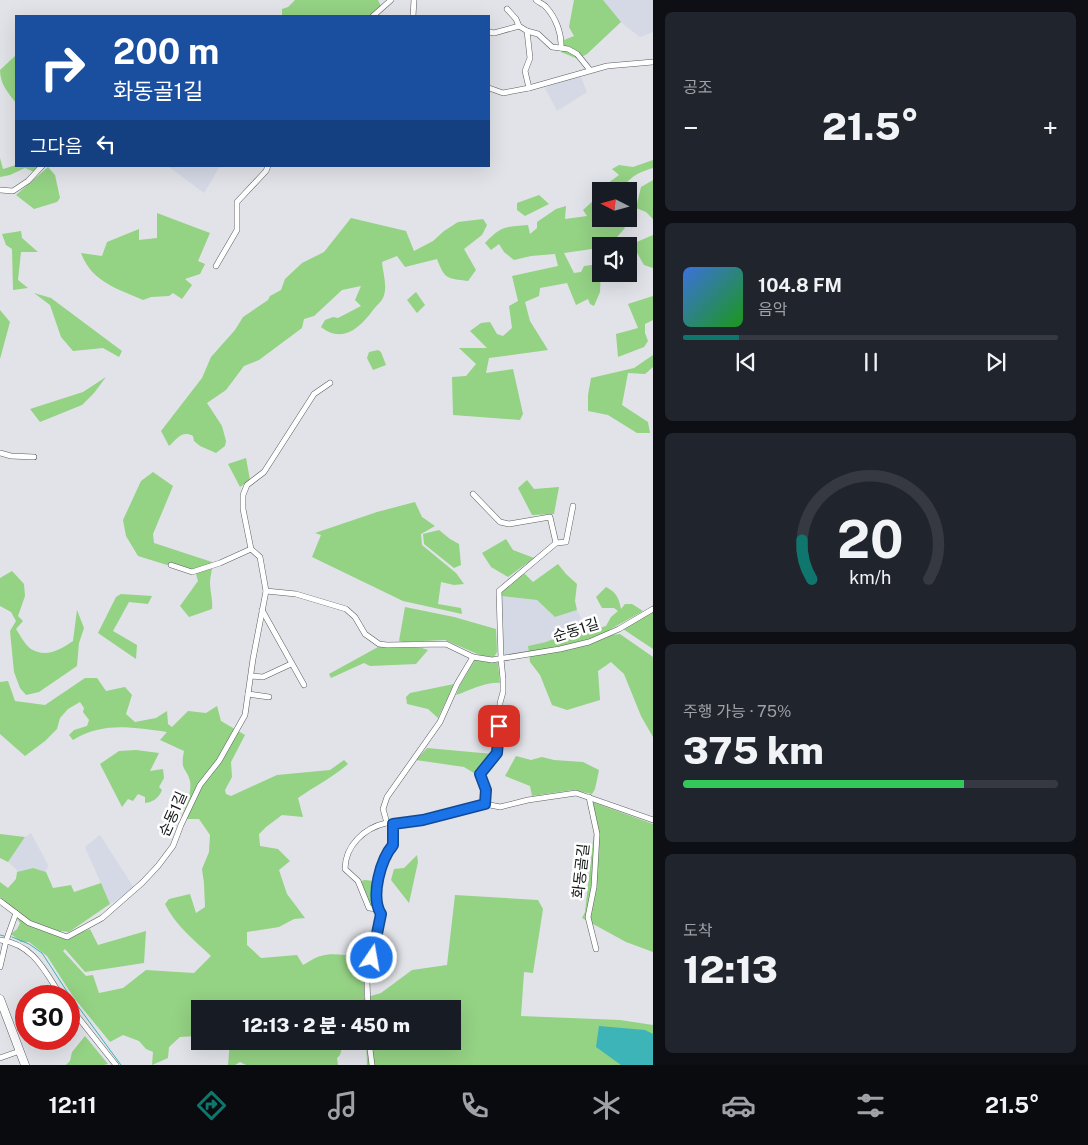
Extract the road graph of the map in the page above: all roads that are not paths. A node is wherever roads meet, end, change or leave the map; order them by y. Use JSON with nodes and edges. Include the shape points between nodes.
{"nodes":[{"id":1,"x":391,"y":0,"type":"edge"},
{"id":2,"x":414,"y":0,"type":"edge"},
{"id":3,"x":536,"y":0,"type":"edge"},
{"id":4,"x":507,"y":9,"type":"dead end"},
{"id":5,"x":374,"y":15,"type":"edge"},
{"id":6,"x":414,"y":15,"type":"edge"},
{"id":7,"x":519,"y":26,"type":"junction"},
{"id":8,"x":490,"y":32,"type":"edge"},
{"id":9,"x":527,"y":32,"type":"junction"},
{"id":10,"x":561,"y":48,"type":"junction"},
{"id":11,"x":653,"y":62,"type":"edge"},
{"id":12,"x":590,"y":70,"type":"junction"},
{"id":13,"x":490,"y":88,"type":"edge"},
{"id":14,"x":529,"y":88,"type":"junction"},
{"id":15,"x":41,"y":167,"type":"edge"},
{"id":16,"x":268,"y":167,"type":"edge"},
{"id":17,"x":0,"y":190,"type":"edge"},
{"id":18,"x":216,"y":266,"type":"dead end"},
{"id":19,"x":330,"y":383,"type":"dead end"},
{"id":20,"x":0,"y":453,"type":"edge"},
{"id":21,"x":34,"y":457,"type":"dead end"},
{"id":22,"x":473,"y":494,"type":"dead end"},
{"id":23,"x":573,"y":506,"type":"dead end"},
{"id":24,"x":556,"y":543,"type":"junction"},
{"id":25,"x":251,"y":549,"type":"junction"},
{"id":26,"x":171,"y":565,"type":"dead end"},
{"id":27,"x":266,"y":591,"type":"junction"},
{"id":28,"x":653,"y":609,"type":"edge"},
{"id":29,"x":262,"y":610,"type":"junction"},
{"id":30,"x":473,"y":657,"type":"junction"},
{"id":31,"x":501,"y":659,"type":"junction"},
{"id":32,"x":291,"y":664,"type":"junction"},
{"id":33,"x":251,"y":676,"type":"junction"},
{"id":34,"x":304,"y":685,"type":"dead end"},
{"id":35,"x":248,"y":694,"type":"junction"},
{"id":36,"x":269,"y":697,"type":"dead end"},
{"id":37,"x":589,"y":796,"type":"junction"},
{"id":38,"x":485,"y":804,"type":"junction"},
{"id":39,"x":653,"y":820,"type":"edge"},
{"id":40,"x":390,"y":823,"type":"junction"},
{"id":41,"x":0,"y":902,"type":"edge"},
{"id":42,"x":378,"y":909,"type":"junction"},
{"id":43,"x":16,"y":913,"type":"junction"},
{"id":44,"x":3,"y":940,"type":"edge"},
{"id":45,"x":596,"y":949,"type":"dead end"},
{"id":46,"x":0,"y":966,"type":"edge"},
{"id":47,"x":53,"y":985,"type":"edge"},
{"id":48,"x":0,"y":999,"type":"edge"},
{"id":49,"x":368,"y":1000,"type":"edge"},
{"id":50,"x":80,"y":1020,"type":"edge"},
{"id":51,"x":371,"y":1050,"type":"edge"},
{"id":52,"x":20,"y":1052,"type":"junction"},
{"id":53,"x":0,"y":1058,"type":"edge"},
{"id":54,"x":26,"y":1065,"type":"edge"},
{"id":55,"x":116,"y":1065,"type":"edge"},
{"id":56,"x":372,"y":1065,"type":"edge"}],
"edges":[{"from":1,"to":5,"type":"street"},
{"from":2,"to":6,"type":"street"},
{"from":3,"to":10,"type":"street","via":[[553,18],[562,37]]},
{"from":4,"to":7,"type":"street"},
{"from":7,"to":8,"type":"street"},
{"from":7,"to":9,"type":"street"},
{"from":9,"to":10,"type":"street","via":[[538,34],[552,48]]},
{"from":9,"to":14,"type":"street","via":[[530,58],[525,71]]},
{"from":10,"to":12,"type":"street","via":[[577,54]]},
{"from":11,"to":12,"type":"street"},
{"from":12,"to":14,"type":"street"},
{"from":13,"to":14,"type":"street","via":[[503,93]]},
{"from":15,"to":17,"type":"street","via":[[13,191]]},
{"from":16,"to":18,"type":"street","via":[[237,202],[237,230]]},
{"from":19,"to":25,"type":"street","name":"순동1길","via":[[314,394],[264,472],[245,490],[243,509]]},
{"from":20,"to":21,"type":"street"},
{"from":22,"to":24,"type":"street","via":[[500,522],[509,524],[550,517]]},
{"from":23,"to":24,"type":"street","via":[[566,542]]},
{"from":24,"to":31,"type":"street","via":[[499,591]]},
{"from":25,"to":26,"type":"street","via":[[192,572]]},
{"from":25,"to":27,"type":"street","name":"순동1길","via":[[260,557]]},
{"from":27,"to":29,"type":"street","name":"순동1길"},
{"from":27,"to":30,"type":"street","name":"순동1길","via":[[296,594],[346,609],[356,617],[365,634],[379,644],[446,644]]},
{"from":28,"to":31,"type":"street","name":"순동1길","via":[[588,642]]},
{"from":29,"to":32,"type":"street"},
{"from":29,"to":33,"type":"street","name":"순동1길"},
{"from":30,"to":31,"type":"street","name":"순동1길"},
{"from":30,"to":40,"type":"street","via":[[456,684],[440,722],[387,796],[384,809]]},
{"from":31,"to":38,"type":"street","via":[[503,680],[497,753],[480,774],[486,790]]},
{"from":32,"to":33,"type":"street","via":[[263,677]]},
{"from":32,"to":34,"type":"street"},
{"from":33,"to":35,"type":"street","name":"순동1길"},
{"from":35,"to":36,"type":"street"},
{"from":35,"to":43,"type":"street","name":"순동1길","via":[[245,715],[219,761],[200,785],[173,846],[142,883],[102,918],[67,937],[29,923]]},
{"from":37,"to":38,"type":"street","via":[[576,792],[500,807]]},
{"from":37,"to":39,"type":"street"},
{"from":37,"to":45,"type":"street","name":"화동골길","via":[[597,834],[594,886],[588,916]]},
{"from":38,"to":40,"type":"street","via":[[423,820]]},
{"from":40,"to":42,"type":"street","via":[[393,845],[379,876]]},
{"from":40,"to":42,"type":"street","via":[[368,830],[356,840],[345,859],[345,869],[358,881],[369,908]]},
{"from":41,"to":43,"type":"street","name":"순동1길"},
{"from":42,"to":49,"type":"street","via":[[381,914],[367,981]]},
{"from":43,"to":44,"type":"street"},
{"from":44,"to":46,"type":"street"},
{"from":44,"to":47,"type":"street","via":[[23,947],[33,955]]},
{"from":48,"to":52,"type":"street"},
{"from":50,"to":55,"type":"street"},
{"from":51,"to":56,"type":"street"},
{"from":52,"to":53,"type":"street"},
{"from":52,"to":54,"type":"street"}]}
